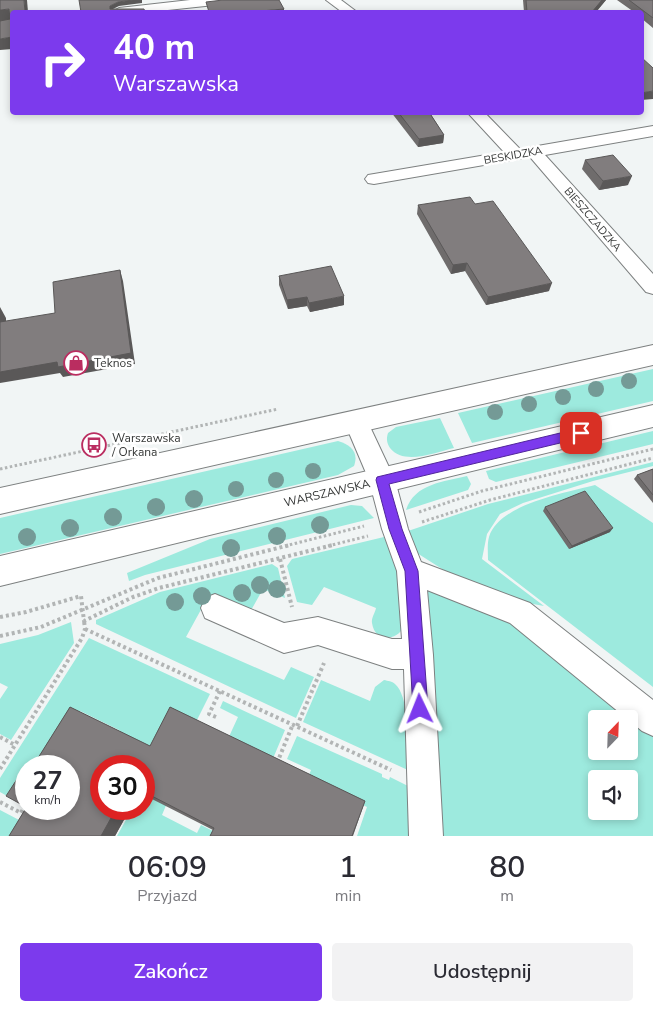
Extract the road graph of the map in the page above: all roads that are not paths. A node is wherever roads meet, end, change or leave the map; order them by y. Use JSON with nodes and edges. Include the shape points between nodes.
{"nodes":[{"id":1,"x":224,"y":0,"type":"edge"},
{"id":2,"x":332,"y":0,"type":"edge"},
{"id":3,"x":136,"y":10,"type":"edge"},
{"id":4,"x":347,"y":10,"type":"edge"},
{"id":5,"x":478,"y":115,"type":"edge"},
{"id":6,"x":653,"y":131,"type":"edge"},
{"id":7,"x":525,"y":153,"type":"junction"},
{"id":8,"x":374,"y":179,"type":"dead end"},
{"id":9,"x":653,"y":287,"type":"edge"},
{"id":10,"x":653,"y":355,"type":"edge"},
{"id":11,"x":653,"y":416,"type":"edge"},
{"id":12,"x":356,"y":422,"type":"junction"},
{"id":13,"x":382,"y":480,"type":"junction"},
{"id":14,"x":0,"y":501,"type":"edge"},
{"id":15,"x":0,"y":571,"type":"edge"},
{"id":16,"x":411,"y":571,"type":"junction"},
{"id":17,"x":215,"y":608,"type":"dead end"},
{"id":18,"x":418,"y":655,"type":"junction"},
{"id":19,"x":653,"y":720,"type":"edge"},
{"id":20,"x":426,"y":836,"type":"edge"}],
"edges":[{"from":1,"to":3,"type":"street"},
{"from":2,"to":4,"type":"street"},
{"from":5,"to":7,"type":"street","name":"BIESZCZADZKA"},
{"from":6,"to":7,"type":"street","name":"BESKIDZKA"},
{"from":7,"to":8,"type":"street","name":"BESKIDZKA"},
{"from":7,"to":9,"type":"street","name":"BIESZCZADZKA"},
{"from":10,"to":12,"type":"main road"},
{"from":11,"to":13,"type":"main road","name":"WARSZAWSKA"},
{"from":12,"to":13,"type":"street"},
{"from":12,"to":14,"type":"main road"},
{"from":13,"to":15,"type":"main road","name":"WARSZAWSKA"},
{"from":13,"to":16,"type":"street"},
{"from":16,"to":18,"type":"street"},
{"from":16,"to":19,"type":"street","via":[[520,613]]},
{"from":17,"to":18,"type":"street","via":[[284,638],[318,632],[392,654]]},
{"from":18,"to":20,"type":"street"}]}
